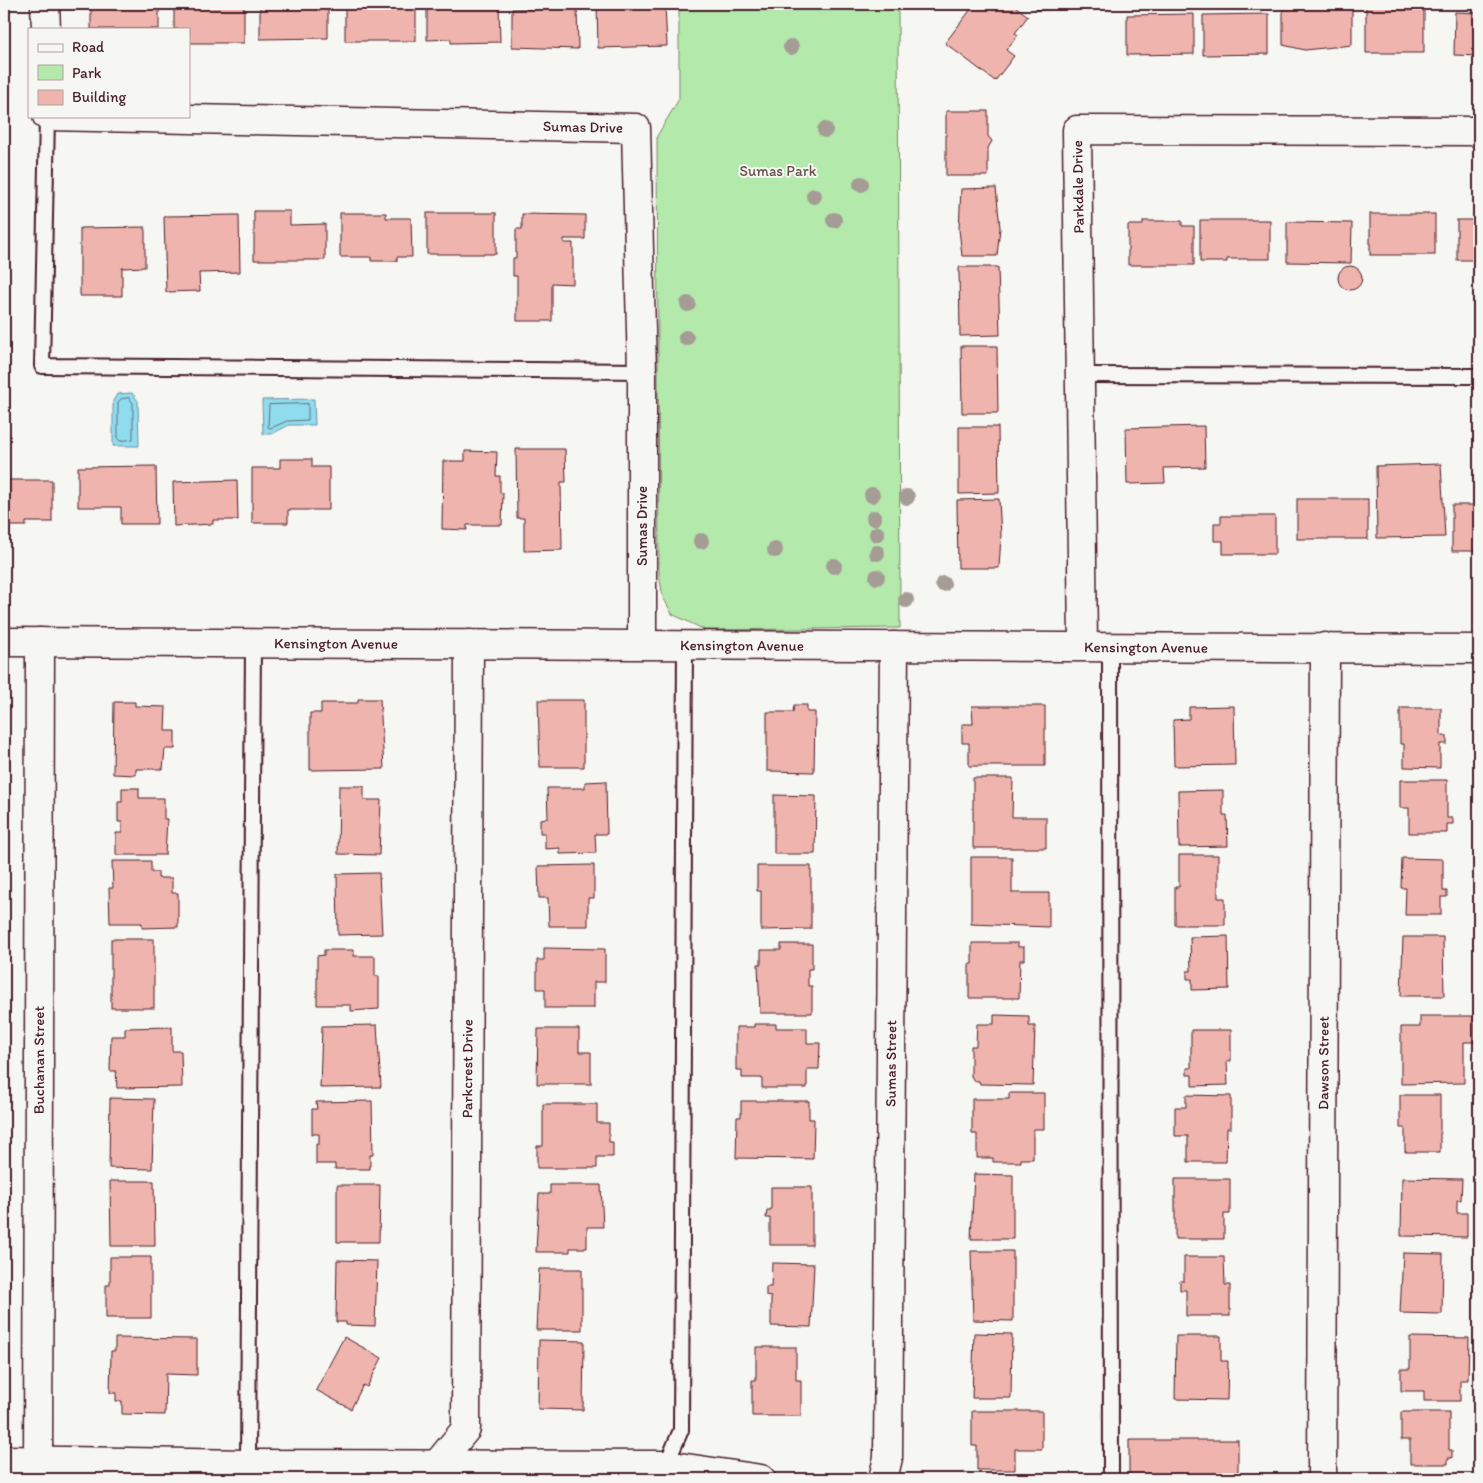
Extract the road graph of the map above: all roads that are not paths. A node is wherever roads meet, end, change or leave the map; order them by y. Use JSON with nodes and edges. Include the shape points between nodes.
{"nodes":[{"id":1,"x":46,"y":4,"type":"edge"},
{"id":2,"x":46,"y":28,"type":"edge"},
{"id":3,"x":47,"y":118,"type":"edge"},
{"id":4,"x":145,"y":118,"type":"edge"},
{"id":5,"x":1479,"y":131,"type":"edge"},
{"id":6,"x":642,"y":371,"type":"junction"},
{"id":7,"x":1081,"y":375,"type":"junction"},
{"id":8,"x":1479,"y":376,"type":"edge"},
{"id":9,"x":4,"y":642,"type":"edge"},
{"id":10,"x":40,"y":642,"type":"junction"},
{"id":11,"x":253,"y":642,"type":"junction"},
{"id":12,"x":642,"y":643,"type":"junction"},
{"id":13,"x":469,"y":644,"type":"junction"},
{"id":14,"x":685,"y":644,"type":"junction"},
{"id":15,"x":894,"y":646,"type":"junction"},
{"id":16,"x":1083,"y":646,"type":"junction"},
{"id":17,"x":1110,"y":646,"type":"junction"},
{"id":18,"x":1325,"y":648,"type":"junction"},
{"id":19,"x":1479,"y":649,"type":"edge"},
{"id":20,"x":4,"y":1460,"type":"edge"},
{"id":21,"x":248,"y":1464,"type":"junction"},
{"id":22,"x":38,"y":1470,"type":"edge"},
{"id":23,"x":430,"y":1472,"type":"edge"},
{"id":24,"x":663,"y":1472,"type":"edge"},
{"id":25,"x":761,"y":1479,"type":"edge"},
{"id":26,"x":883,"y":1479,"type":"edge"},
{"id":27,"x":1111,"y":1479,"type":"edge"},
{"id":28,"x":1322,"y":1479,"type":"edge"}],
"edges":[{"from":1,"to":2,"type":"street"},
{"from":3,"to":6,"type":"lane","via":[[42,366]]},
{"from":4,"to":6,"type":"street","name":"Sumas Drive","via":[[636,128]]},
{"from":5,"to":7,"type":"street","name":"Parkdale Drive","via":[[1077,130]]},
{"from":6,"to":12,"type":"street","name":"Sumas Drive"},
{"from":7,"to":8,"type":"lane"},
{"from":7,"to":16,"type":"street","name":"Parkdale Drive"},
{"from":9,"to":10,"type":"street","name":"Kensington Avenue"},
{"from":10,"to":11,"type":"street","name":"Kensington Avenue"},
{"from":10,"to":22,"type":"street","name":"Buchanan Street"},
{"from":11,"to":13,"type":"street","name":"Kensington Avenue"},
{"from":11,"to":21,"type":"lane"},
{"from":12,"to":13,"type":"street","name":"Kensington Avenue"},
{"from":12,"to":14,"type":"street","name":"Kensington Avenue"},
{"from":13,"to":23,"type":"street","name":"Parkcrest Drive","via":[[466,1428]]},
{"from":14,"to":15,"type":"street","name":"Kensington Avenue"},
{"from":14,"to":24,"type":"lane","via":[[682,1430]]},
{"from":15,"to":16,"type":"street","name":"Kensington Avenue"},
{"from":15,"to":26,"type":"street","name":"Sumas Street","via":[[888,1458]]},
{"from":16,"to":17,"type":"street","name":"Kensington Avenue"},
{"from":17,"to":18,"type":"street","name":"Kensington Avenue"},
{"from":17,"to":27,"type":"lane"},
{"from":18,"to":19,"type":"street","name":"Kensington Avenue"},
{"from":18,"to":28,"type":"street","name":"Dawson Street"},
{"from":20,"to":22,"type":"street"},
{"from":21,"to":22,"type":"street"},
{"from":21,"to":23,"type":"street"},
{"from":23,"to":24,"type":"street"},
{"from":24,"to":25,"type":"street"}]}
